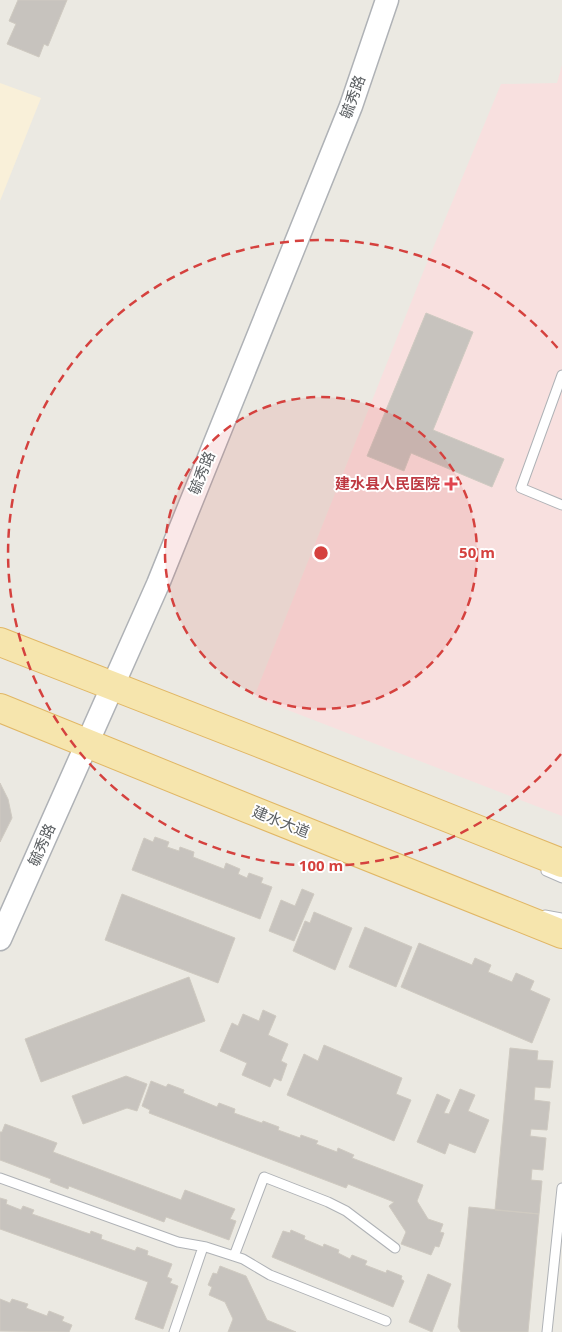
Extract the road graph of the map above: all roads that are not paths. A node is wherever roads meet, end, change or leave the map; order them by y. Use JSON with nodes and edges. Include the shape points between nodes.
{"nodes":[{"id":1,"x":387,"y":0,"type":"edge"},
{"id":2,"x":562,"y":375,"type":"edge"},
{"id":3,"x":562,"y":505,"type":"edge"},
{"id":4,"x":0,"y":642,"type":"edge"},
{"id":5,"x":112,"y":686,"type":"junction"},
{"id":6,"x":0,"y":708,"type":"edge"},
{"id":7,"x":87,"y":743,"type":"junction"},
{"id":8,"x":478,"y":830,"type":"junction"},
{"id":9,"x":514,"y":854,"type":"dead end"},
{"id":10,"x":550,"y":865,"type":"edge"},
{"id":11,"x":562,"y":878,"type":"edge"},
{"id":12,"x":492,"y":906,"type":"junction"},
{"id":13,"x":562,"y":918,"type":"edge"},
{"id":14,"x":562,"y":934,"type":"edge"},
{"id":15,"x":0,"y":939,"type":"edge"},
{"id":16,"x":0,"y":1178,"type":"edge"},
{"id":17,"x":562,"y":1188,"type":"edge"},
{"id":18,"x":203,"y":1247,"type":"junction"},
{"id":19,"x":395,"y":1248,"type":"dead end"},
{"id":20,"x":234,"y":1256,"type":"junction"},
{"id":21,"x":386,"y":1321,"type":"dead end"},
{"id":22,"x":174,"y":1332,"type":"edge"},
{"id":23,"x":547,"y":1332,"type":"edge"}],
"edges":[{"from":1,"to":5,"type":"street","name":"毓秀路","via":[[347,116],[158,584]]},
{"from":2,"to":3,"type":"lane","via":[[522,488]]},
{"from":4,"to":5,"type":"main road"},
{"from":5,"to":7,"type":"street","name":"毓秀路"},
{"from":5,"to":8,"type":"main road"},
{"from":6,"to":7,"type":"main road","name":"建水大道"},
{"from":7,"to":12,"type":"main road","name":"建水大道"},
{"from":7,"to":15,"type":"street","name":"毓秀路"},
{"from":8,"to":9,"type":"lane"},
{"from":8,"to":10,"type":"main road"},
{"from":10,"to":11,"type":"lane"},
{"from":12,"to":13,"type":"lane"},
{"from":12,"to":14,"type":"main road","name":"建水大道"},
{"from":16,"to":18,"type":"lane","via":[[178,1242]]},
{"from":17,"to":23,"type":"lane"},
{"from":18,"to":20,"type":"lane"},
{"from":18,"to":22,"type":"lane"},
{"from":19,"to":20,"type":"lane","via":[[328,1202],[264,1177]]},
{"from":20,"to":21,"type":"lane","via":[[270,1275]]}]}
